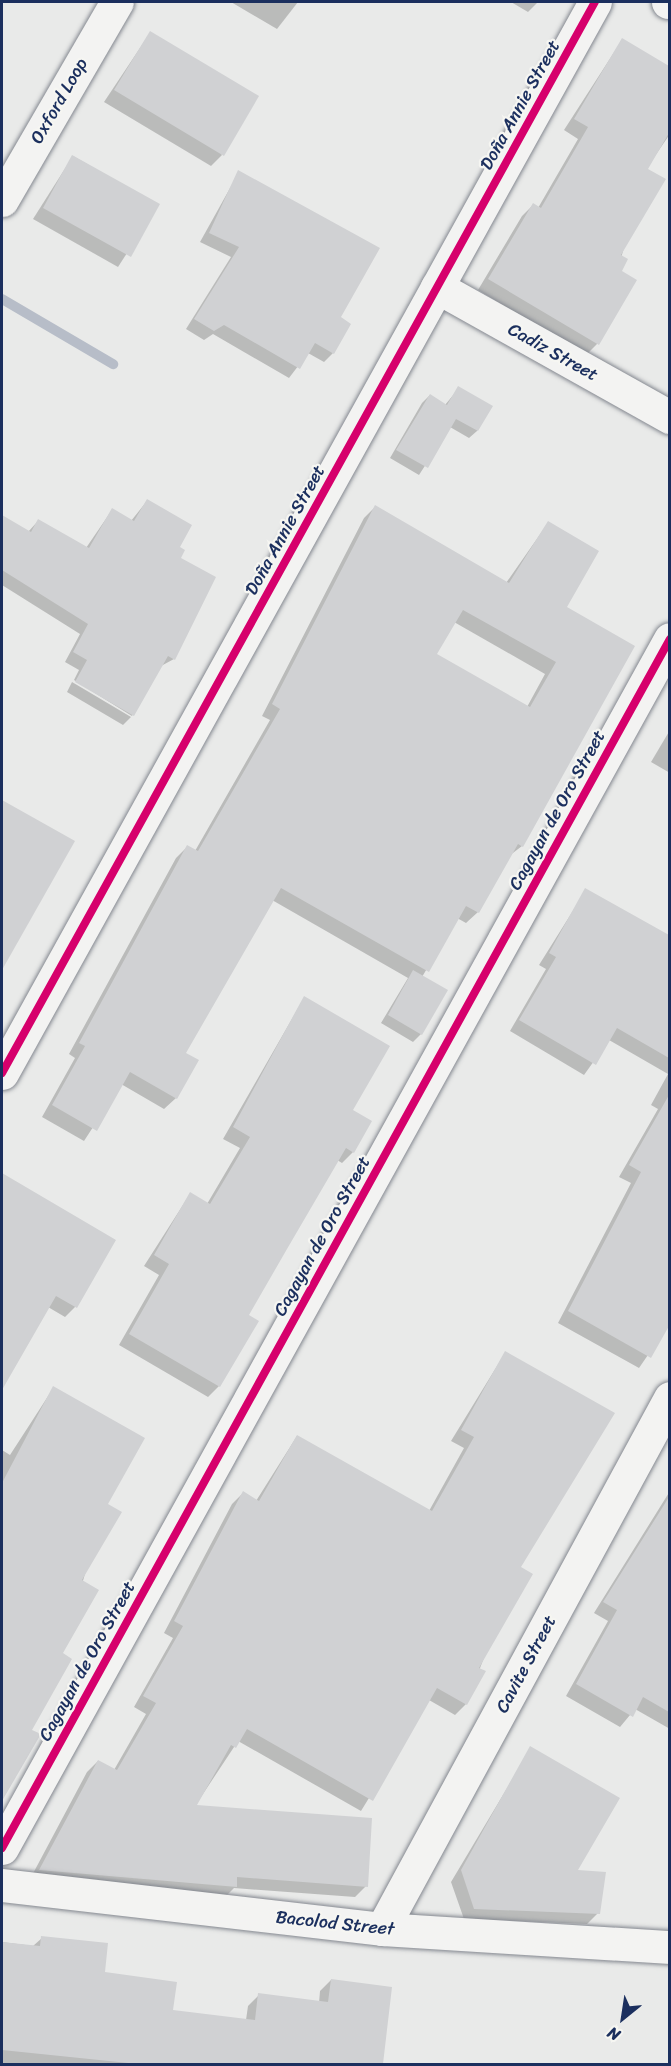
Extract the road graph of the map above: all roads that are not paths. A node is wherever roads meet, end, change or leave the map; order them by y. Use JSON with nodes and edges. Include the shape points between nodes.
{"nodes":[{"id":1,"x":117,"y":2,"type":"edge"},
{"id":2,"x":595,"y":2,"type":"edge"},
{"id":3,"x":2,"y":200,"type":"edge"},
{"id":4,"x":437,"y":287,"type":"junction"},
{"id":5,"x":669,"y":417,"type":"edge"},
{"id":6,"x":669,"y":639,"type":"edge"},
{"id":7,"x":2,"y":1073,"type":"edge"},
{"id":8,"x":669,"y":1398,"type":"edge"},
{"id":9,"x":2,"y":1848,"type":"edge"},
{"id":10,"x":2,"y":1885,"type":"edge"},
{"id":11,"x":382,"y":1929,"type":"junction"},
{"id":12,"x":669,"y":1947,"type":"edge"}],
"edges":[{"from":1,"to":3,"type":"street","name":"Oxford Loop"},
{"from":2,"to":4,"type":"street","name":"Doña Annie Street"},
{"from":4,"to":5,"type":"street","name":"Cadiz Street"},
{"from":4,"to":7,"type":"street","name":"Doña Annie Street"},
{"from":6,"to":9,"type":"street","name":"Cagayan de Oro Street"},
{"from":8,"to":11,"type":"street","name":"Cavite Street"},
{"from":10,"to":11,"type":"street","name":"Bacolod Street"},
{"from":11,"to":12,"type":"street","name":"Bacolod Street"}]}
